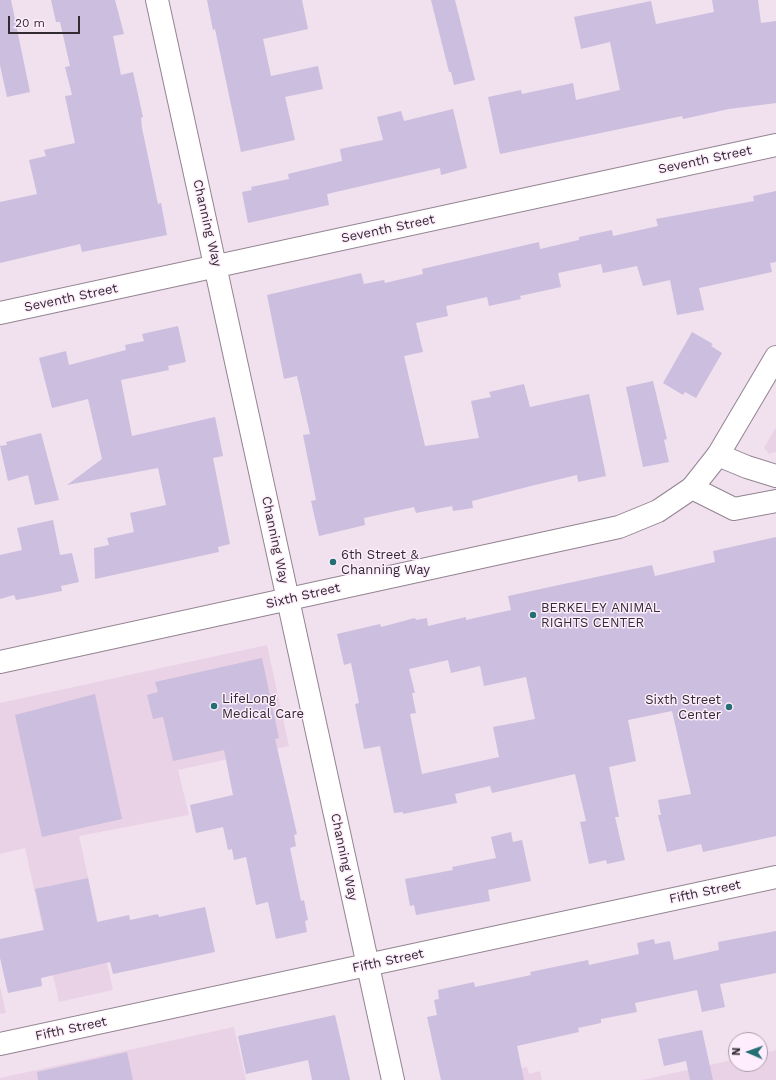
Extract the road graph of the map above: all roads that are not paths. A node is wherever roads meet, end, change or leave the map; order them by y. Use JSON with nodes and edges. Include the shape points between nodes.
{"nodes":[{"id":1,"x":157,"y":0,"type":"edge"},
{"id":2,"x":776,"y":145,"type":"edge"},
{"id":3,"x":216,"y":266,"type":"junction"},
{"id":4,"x":0,"y":313,"type":"edge"},
{"id":5,"x":776,"y":356,"type":"edge"},
{"id":6,"x":718,"y":455,"type":"junction"},
{"id":7,"x":776,"y":476,"type":"edge"},
{"id":8,"x":692,"y":488,"type":"junction"},
{"id":9,"x":776,"y":501,"type":"edge"},
{"id":10,"x":288,"y":599,"type":"junction"},
{"id":11,"x":0,"y":662,"type":"edge"},
{"id":12,"x":776,"y":877,"type":"edge"},
{"id":13,"x":368,"y":965,"type":"junction"},
{"id":14,"x":0,"y":1044,"type":"edge"},
{"id":15,"x":393,"y":1080,"type":"edge"}],
"edges":[{"from":1,"to":3,"type":"street","name":"Channing Way"},
{"from":2,"to":3,"type":"street","name":"Seventh Street"},
{"from":3,"to":4,"type":"street","name":"Seventh Street"},
{"from":3,"to":10,"type":"street","name":"Channing Way"},
{"from":5,"to":6,"type":"street","name":"Sixth Street"},
{"from":6,"to":7,"type":"street"},
{"from":6,"to":8,"type":"street","name":"Sixth Street"},
{"from":8,"to":9,"type":"street","via":[[734,510]]},
{"from":8,"to":10,"type":"street","name":"Sixth Street","via":[[658,511],[619,527]]},
{"from":10,"to":11,"type":"street","name":"Sixth Street"},
{"from":10,"to":13,"type":"street","name":"Channing Way"},
{"from":12,"to":13,"type":"street","name":"Fifth Street"},
{"from":13,"to":14,"type":"street","name":"Fifth Street"},
{"from":13,"to":15,"type":"street","name":"Channing Way"}]}
